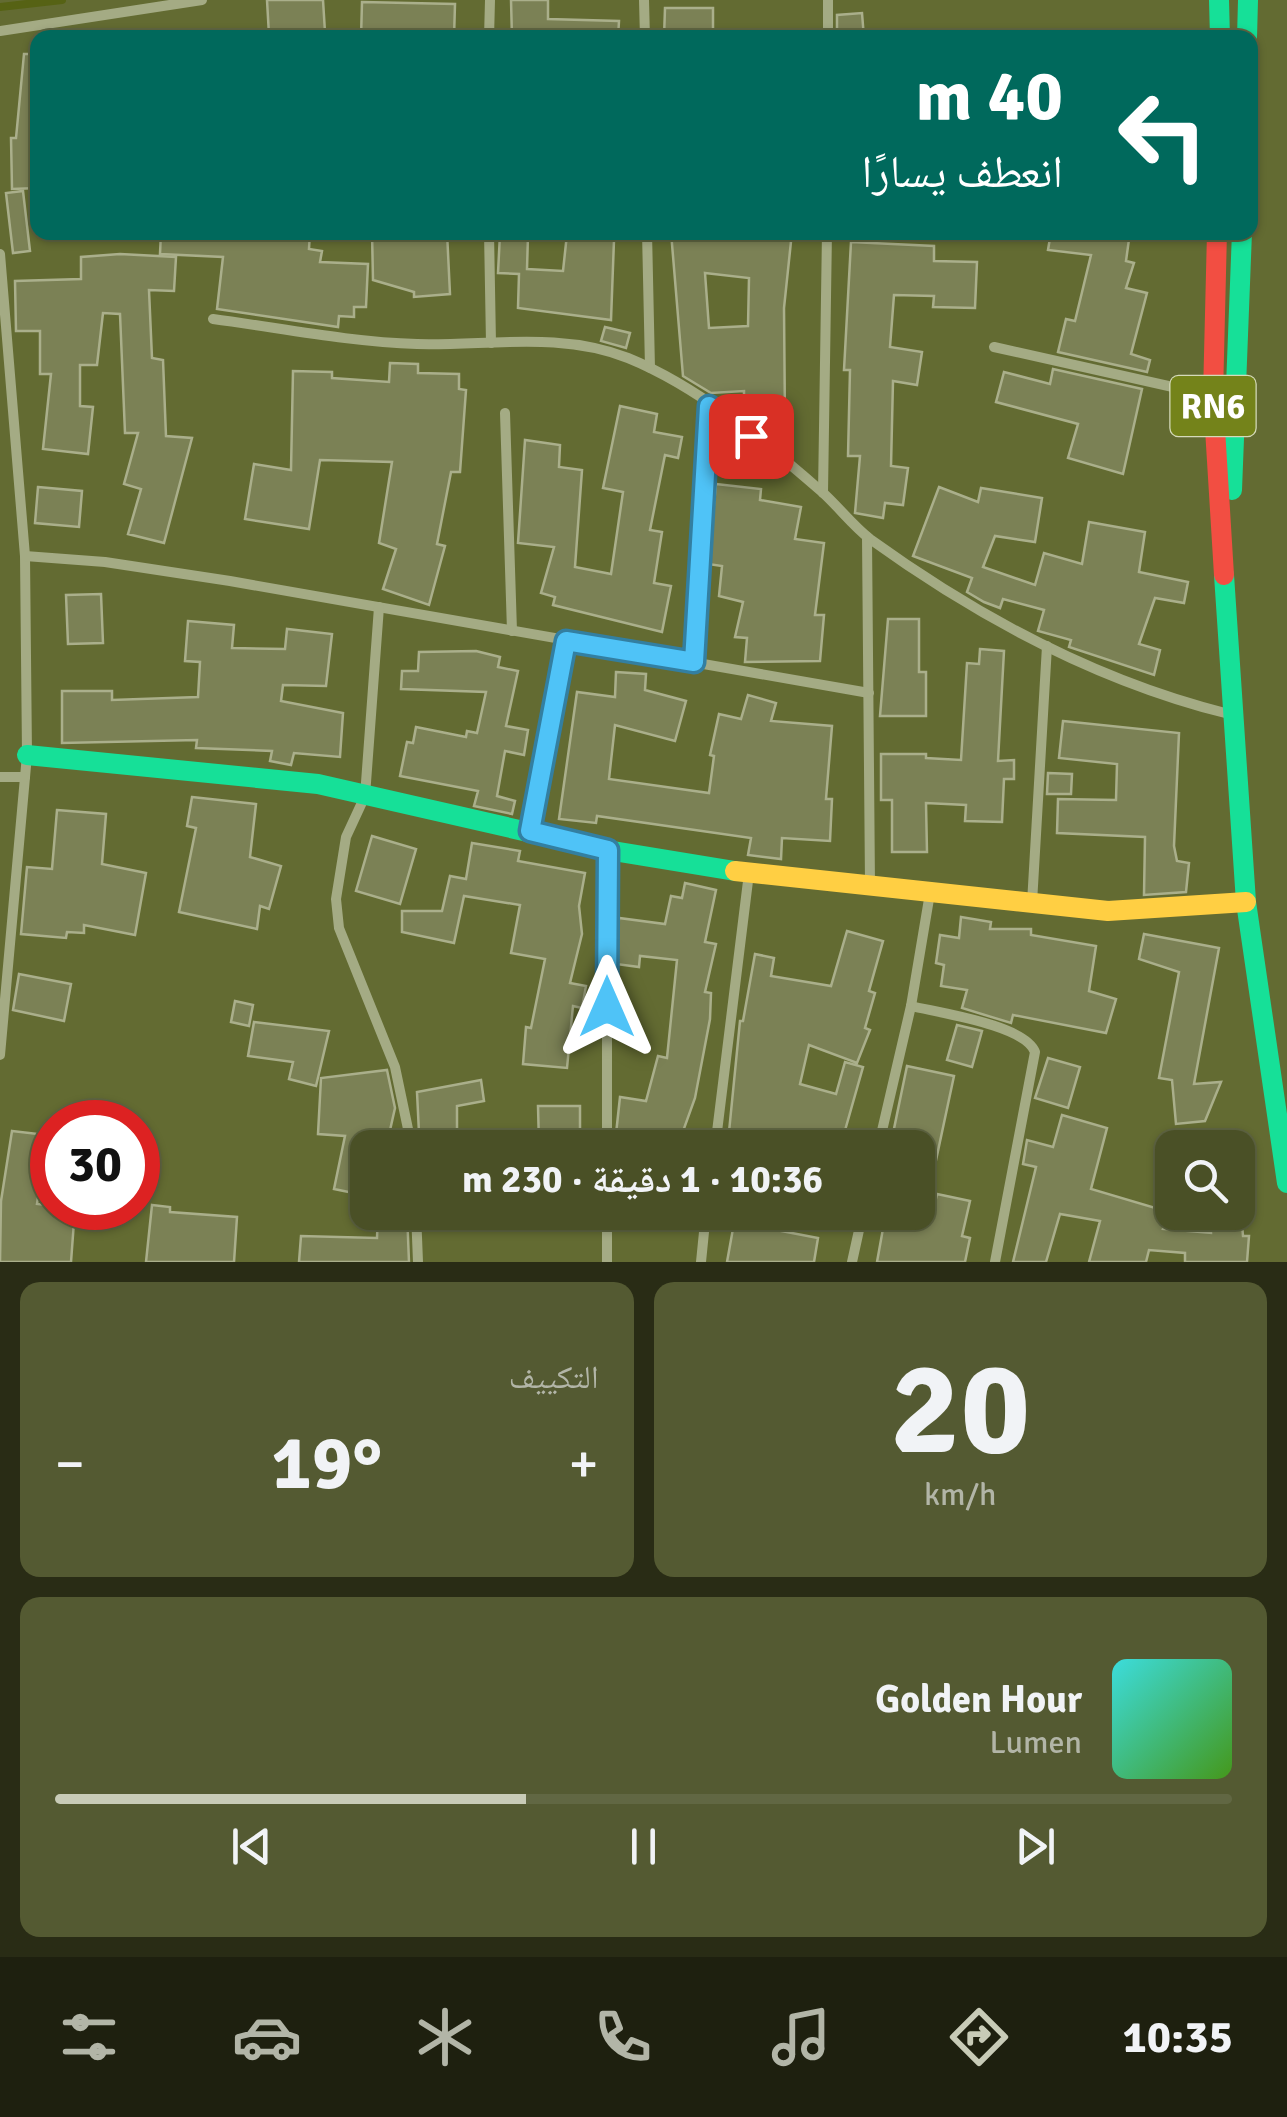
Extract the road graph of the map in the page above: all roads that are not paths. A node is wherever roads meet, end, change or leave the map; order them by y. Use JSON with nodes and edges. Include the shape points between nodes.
{"nodes":[{"id":1,"x":490,"y":0,"type":"edge"},
{"id":2,"x":644,"y":0,"type":"edge"},
{"id":3,"x":828,"y":0,"type":"edge"},
{"id":4,"x":1220,"y":0,"type":"edge"},
{"id":5,"x":1248,"y":0,"type":"edge"},
{"id":6,"x":194,"y":1,"type":"edge"},
{"id":7,"x":489,"y":30,"type":"edge"},
{"id":8,"x":644,"y":30,"type":"edge"},
{"id":9,"x":828,"y":30,"type":"edge"},
{"id":10,"x":1220,"y":30,"type":"edge"},
{"id":11,"x":1247,"y":30,"type":"edge"},
{"id":12,"x":0,"y":31,"type":"edge"},
{"id":13,"x":490,"y":240,"type":"edge"},
{"id":14,"x":648,"y":240,"type":"edge"},
{"id":15,"x":827,"y":240,"type":"edge"},
{"id":16,"x":1216,"y":240,"type":"edge"},
{"id":17,"x":1242,"y":240,"type":"edge"},
{"id":18,"x":0,"y":254,"type":"edge"},
{"id":19,"x":214,"y":319,"type":"dead end"},
{"id":20,"x":491,"y":343,"type":"junction"},
{"id":21,"x":994,"y":347,"type":"dead end"},
{"id":22,"x":650,"y":368,"type":"junction"},
{"id":23,"x":1213,"y":396,"type":"junction"},
{"id":24,"x":709,"y":406,"type":"junction"},
{"id":25,"x":505,"y":413,"type":"dead end"},
{"id":26,"x":823,"y":492,"type":"junction"},
{"id":27,"x":867,"y":537,"type":"junction"},
{"id":28,"x":25,"y":556,"type":"junction"},
{"id":29,"x":1224,"y":580,"type":"junction"},
{"id":30,"x":379,"y":608,"type":"junction"},
{"id":31,"x":512,"y":631,"type":"junction"},
{"id":32,"x":566,"y":641,"type":"junction"},
{"id":33,"x":1047,"y":646,"type":"junction"},
{"id":34,"x":694,"y":662,"type":"junction"},
{"id":35,"x":869,"y":693,"type":"junction"},
{"id":36,"x":1232,"y":715,"type":"junction"},
{"id":37,"x":27,"y":754,"type":"junction"},
{"id":38,"x":0,"y":777,"type":"edge"},
{"id":39,"x":25,"y":777,"type":"junction"},
{"id":40,"x":364,"y":796,"type":"junction"},
{"id":41,"x":530,"y":831,"type":"junction"},
{"id":42,"x":608,"y":850,"type":"junction"},
{"id":43,"x":749,"y":873,"type":"junction"},
{"id":44,"x":870,"y":886,"type":"junction"},
{"id":45,"x":930,"y":892,"type":"junction"},
{"id":46,"x":1246,"y":902,"type":"junction"},
{"id":47,"x":1032,"y":903,"type":"junction"},
{"id":48,"x":5,"y":919,"type":"edge"},
{"id":49,"x":911,"y":1006,"type":"junction"},
{"id":50,"x":0,"y":1055,"type":"edge"},
{"id":51,"x":408,"y":1130,"type":"edge"},
{"id":52,"x":607,"y":1130,"type":"edge"},
{"id":53,"x":717,"y":1130,"type":"edge"},
{"id":54,"x":882,"y":1130,"type":"edge"},
{"id":55,"x":1287,"y":1183,"type":"edge"},
{"id":56,"x":417,"y":1230,"type":"edge"},
{"id":57,"x":607,"y":1230,"type":"edge"},
{"id":58,"x":704,"y":1230,"type":"edge"},
{"id":59,"x":859,"y":1230,"type":"edge"},
{"id":60,"x":418,"y":1262,"type":"edge"},
{"id":61,"x":606,"y":1262,"type":"edge"},
{"id":62,"x":701,"y":1262,"type":"edge"},
{"id":63,"x":852,"y":1262,"type":"edge"},
{"id":64,"x":995,"y":1262,"type":"edge"}],
"edges":[{"from":1,"to":7,"type":"street"},
{"from":2,"to":8,"type":"street"},
{"from":3,"to":9,"type":"street"},
{"from":4,"to":10,"type":"main road"},
{"from":5,"to":11,"type":"main road"},
{"from":6,"to":12,"type":"street"},
{"from":13,"to":20,"type":"street"},
{"from":14,"to":22,"type":"street"},
{"from":15,"to":26,"type":"street"},
{"from":16,"to":23,"type":"main road","number":"RN6"},
{"from":17,"to":29,"type":"main road","number":"RN6","via":[[1238,414]]},
{"from":18,"to":28,"type":"street"},
{"from":19,"to":20,"type":"street","via":[[416,344]]},
{"from":20,"to":22,"type":"street","via":[[585,346]]},
{"from":21,"to":23,"type":"street"},
{"from":22,"to":24,"type":"street"},
{"from":23,"to":29,"type":"main road","number":"RN6"},
{"from":24,"to":26,"type":"street"},
{"from":24,"to":34,"type":"street"},
{"from":25,"to":31,"type":"street"},
{"from":26,"to":27,"type":"street"},
{"from":27,"to":33,"type":"street"},
{"from":27,"to":35,"type":"street"},
{"from":28,"to":30,"type":"street","via":[[123,564]]},
{"from":28,"to":37,"type":"street"},
{"from":29,"to":36,"type":"main road","number":"RN6"},
{"from":30,"to":31,"type":"street"},
{"from":30,"to":40,"type":"street"},
{"from":31,"to":32,"type":"street"},
{"from":32,"to":34,"type":"street"},
{"from":32,"to":41,"type":"street"},
{"from":33,"to":36,"type":"street","via":[[1161,698]]},
{"from":33,"to":47,"type":"street"},
{"from":34,"to":35,"type":"street"},
{"from":35,"to":44,"type":"street"},
{"from":36,"to":46,"type":"main road","number":"RN6"},
{"from":37,"to":39,"type":"street"},
{"from":37,"to":40,"type":"main road","via":[[237,772]]},
{"from":38,"to":39,"type":"street"},
{"from":39,"to":48,"type":"street"},
{"from":40,"to":41,"type":"main road"},
{"from":40,"to":51,"type":"street","via":[[342,853],[339,928],[396,1067]]},
{"from":41,"to":42,"type":"main road"},
{"from":42,"to":43,"type":"main road"},
{"from":42,"to":52,"type":"street"},
{"from":43,"to":44,"type":"main road"},
{"from":43,"to":53,"type":"street"},
{"from":44,"to":45,"type":"main road"},
{"from":45,"to":47,"type":"main road"},
{"from":45,"to":49,"type":"street"},
{"from":46,"to":47,"type":"main road","via":[[1108,911]]},
{"from":46,"to":55,"type":"main road","number":"RN6"},
{"from":48,"to":50,"type":"street"},
{"from":49,"to":54,"type":"street"},
{"from":49,"to":64,"type":"street","via":[[1016,1032],[1031,1042]]},
{"from":56,"to":60,"type":"street"},
{"from":57,"to":61,"type":"street"},
{"from":58,"to":62,"type":"street"},
{"from":59,"to":63,"type":"street"}]}
